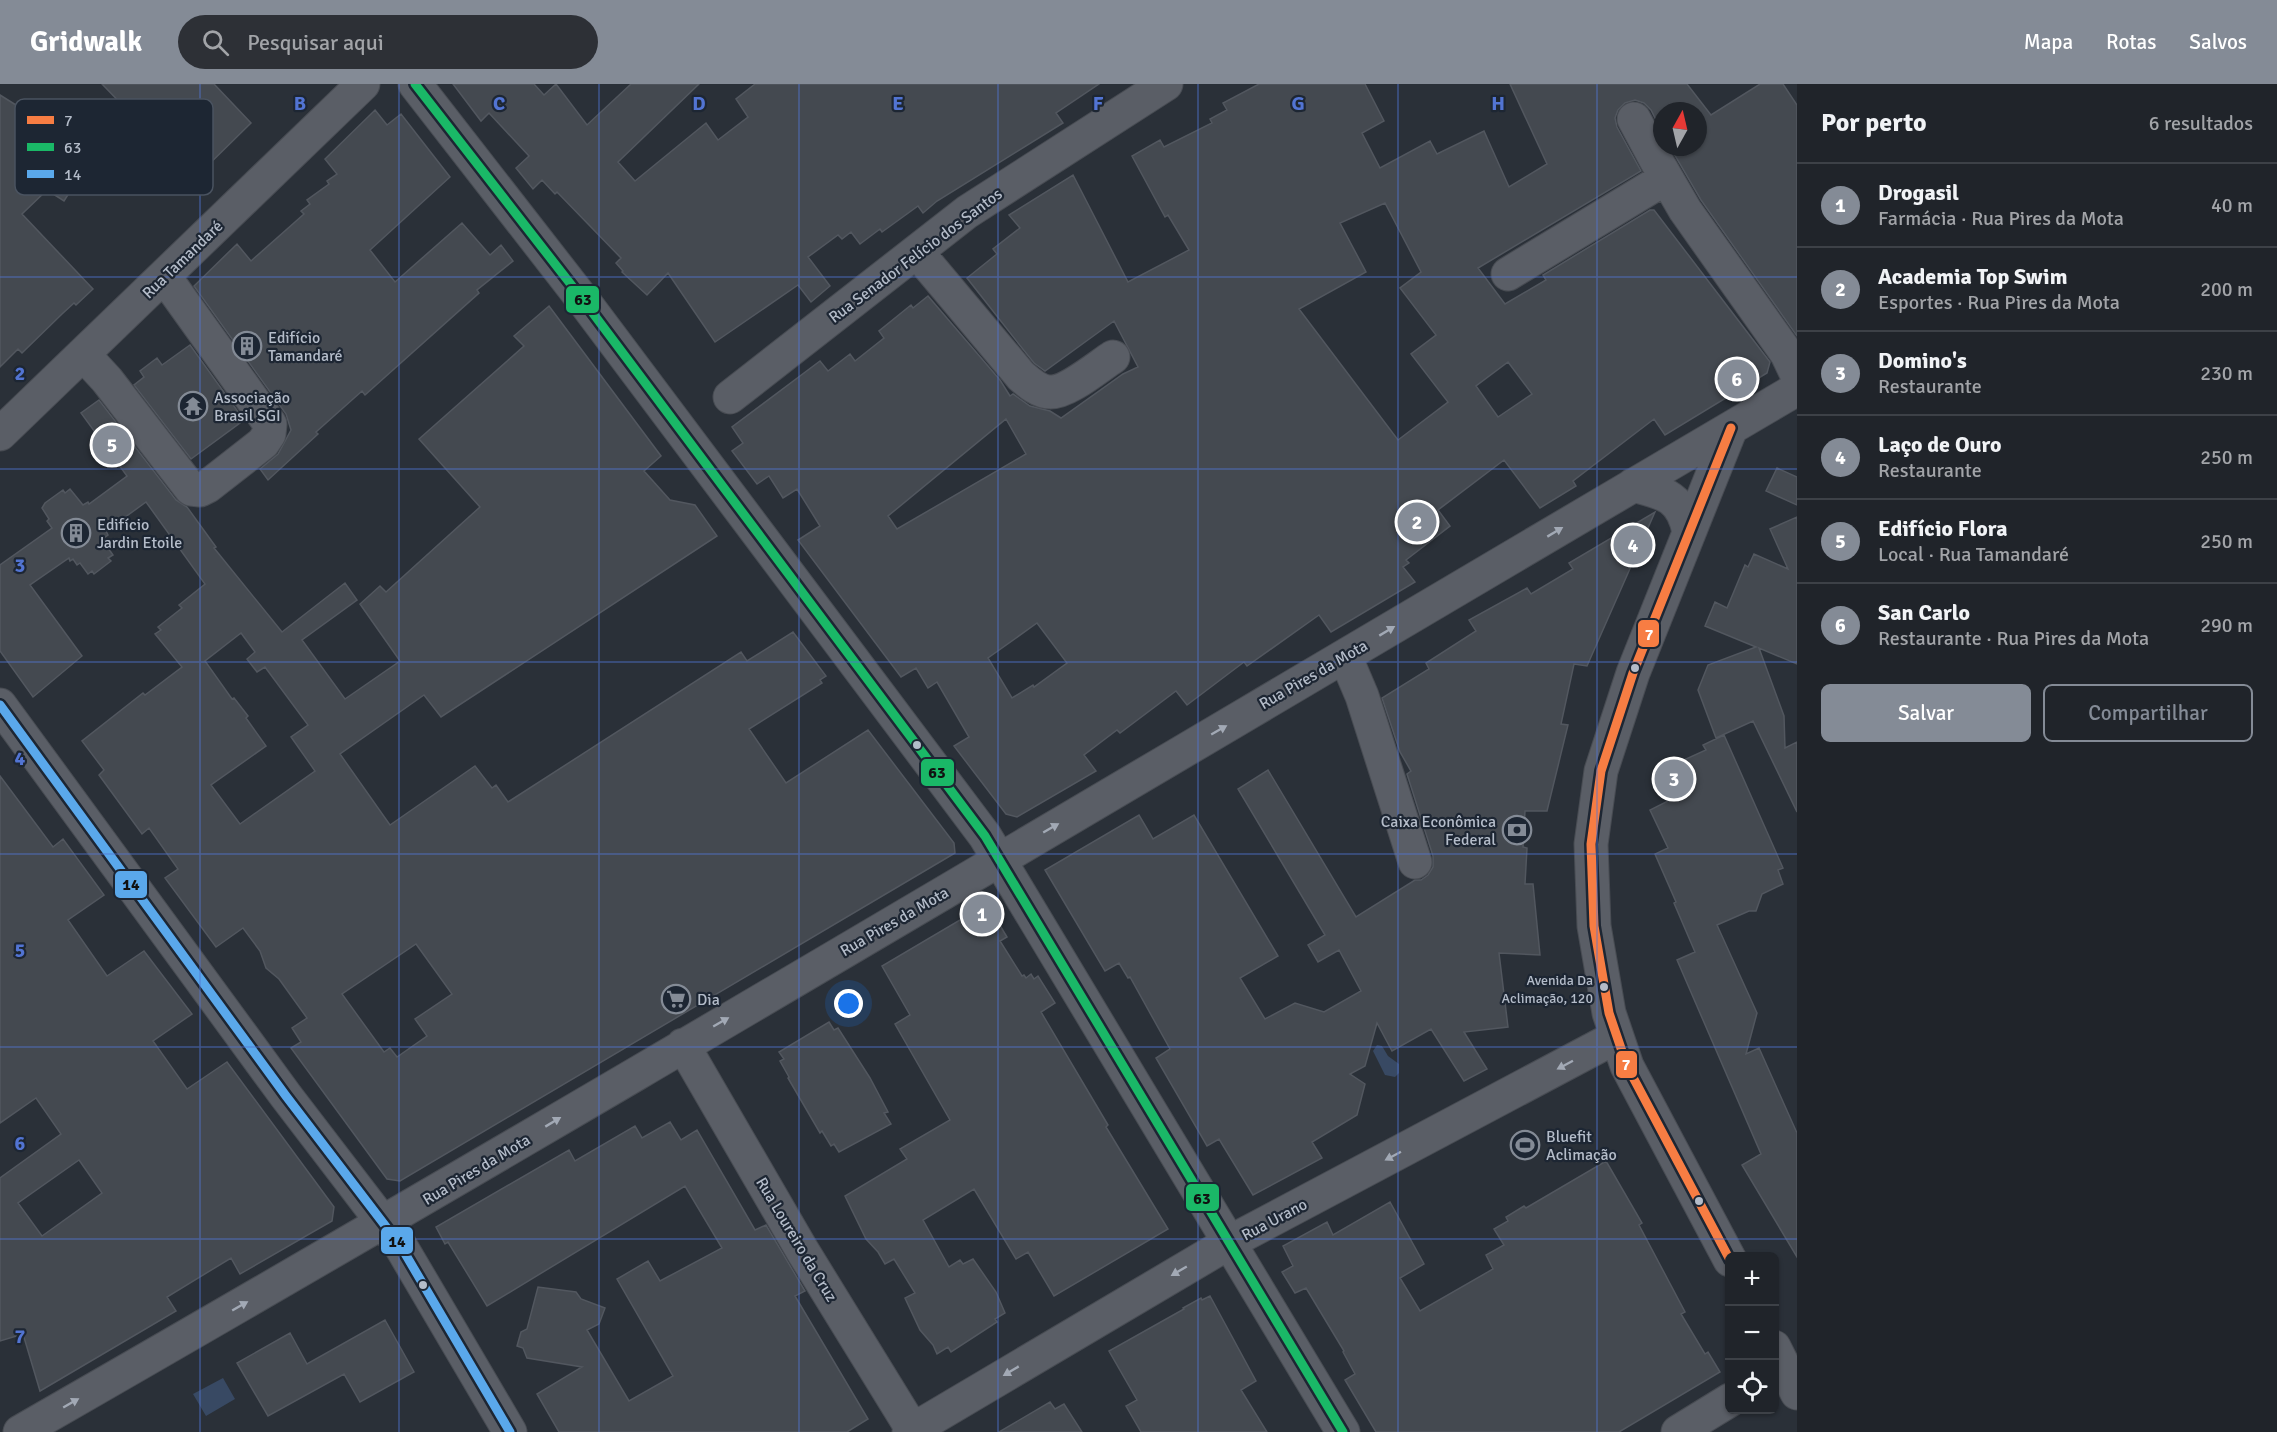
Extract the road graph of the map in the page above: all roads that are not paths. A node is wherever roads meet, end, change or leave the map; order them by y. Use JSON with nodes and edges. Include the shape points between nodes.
{"nodes":[{"id":1,"x":363,"y":84,"type":"edge"},
{"id":2,"x":415,"y":84,"type":"edge"},
{"id":3,"x":1155,"y":86,"type":"edge"},
{"id":4,"x":1634,"y":119,"type":"dead end"},
{"id":5,"x":1666,"y":178,"type":"junction"},
{"id":6,"x":917,"y":252,"type":"junction"},
{"id":7,"x":1508,"y":274,"type":"dead end"},
{"id":8,"x":164,"y":276,"type":"junction"},
{"id":9,"x":82,"y":354,"type":"junction"},
{"id":10,"x":1113,"y":357,"type":"dead end"},
{"id":11,"x":1797,"y":375,"type":"edge"},
{"id":12,"x":1797,"y":389,"type":"edge"},
{"id":13,"x":730,"y":397,"type":"dead end"},
{"id":14,"x":1731,"y":428,"type":"junction"},
{"id":15,"x":0,"y":434,"type":"edge"},
{"id":16,"x":1634,"y":485,"type":"junction"},
{"id":17,"x":1689,"y":532,"type":"junction"},
{"id":18,"x":1345,"y":656,"type":"junction"},
{"id":19,"x":0,"y":705,"type":"edge"},
{"id":20,"x":1001,"y":858,"type":"junction"},
{"id":21,"x":1415,"y":862,"type":"dead end"},
{"id":22,"x":1616,"y":1037,"type":"junction"},
{"id":23,"x":683,"y":1045,"type":"junction"},
{"id":24,"x":383,"y":1222,"type":"junction"},
{"id":25,"x":1230,"y":1242,"type":"junction"},
{"id":26,"x":1726,"y":1252,"type":"edge"},
{"id":27,"x":1725,"y":1403,"type":"edge"},
{"id":28,"x":912,"y":1431,"type":"edge"},
{"id":29,"x":20,"y":1432,"type":"edge"},
{"id":30,"x":510,"y":1432,"type":"edge"},
{"id":31,"x":1342,"y":1432,"type":"edge"},
{"id":32,"x":1678,"y":1432,"type":"edge"}],
"edges":[{"from":1,"to":8,"type":"street","name":"Rua Tamandaré"},
{"from":2,"to":20,"type":"street","via":[[583,300]]},
{"from":3,"to":6,"type":"street","name":"Rua Senador Felício dos Santos","via":[[967,212]]},
{"from":4,"to":5,"type":"street"},
{"from":5,"to":7,"type":"street"},
{"from":5,"to":11,"type":"street","via":[[1787,354]]},
{"from":6,"to":10,"type":"street","via":[[1021,376],[1037,388],[1050,392],[1063,389]]},
{"from":6,"to":13,"type":"street","name":"Rua Senador Felício dos Santos"},
{"from":8,"to":9,"type":"street","name":"Rua Tamandaré"},
{"from":8,"to":9,"type":"street","via":[[270,424],[263,443],[208,486],[191,489],[107,380]]},
{"from":9,"to":15,"type":"street","name":"Rua Tamandaré"},
{"from":12,"to":14,"type":"street","name":"Rua Pires da Mota"},
{"from":14,"to":16,"type":"street","name":"Rua Pires da Mota"},
{"from":14,"to":17,"type":"street"},
{"from":16,"to":17,"type":"street","via":[[1674,501],[1684,513]]},
{"from":18,"to":16,"type":"street","name":"Rua Pires da Mota","one_way":true},
{"from":17,"to":22,"type":"street","via":[[1633,673],[1601,771],[1591,844],[1594,926]]},
{"from":20,"to":18,"type":"street","name":"Rua Pires da Mota","one_way":true},
{"from":18,"to":21,"type":"street","via":[[1362,696]]},
{"from":19,"to":24,"type":"street"},
{"from":23,"to":20,"type":"street","name":"Rua Pires da Mota","one_way":true},
{"from":20,"to":25,"type":"street"},
{"from":22,"to":25,"type":"street","name":"Rua Urano","one_way":true},
{"from":22,"to":26,"type":"street","via":[[1627,1066]]},
{"from":24,"to":23,"type":"street","name":"Rua Pires da Mota","one_way":true},
{"from":23,"to":28,"type":"street","name":"Rua Loureiro da Cruz"},
{"from":29,"to":24,"type":"street","name":"Rua Pires da Mota","one_way":true},
{"from":24,"to":30,"type":"street"},
{"from":25,"to":28,"type":"street","name":"Rua Urano","one_way":true},
{"from":25,"to":31,"type":"street"},
{"from":27,"to":32,"type":"street"}]}
